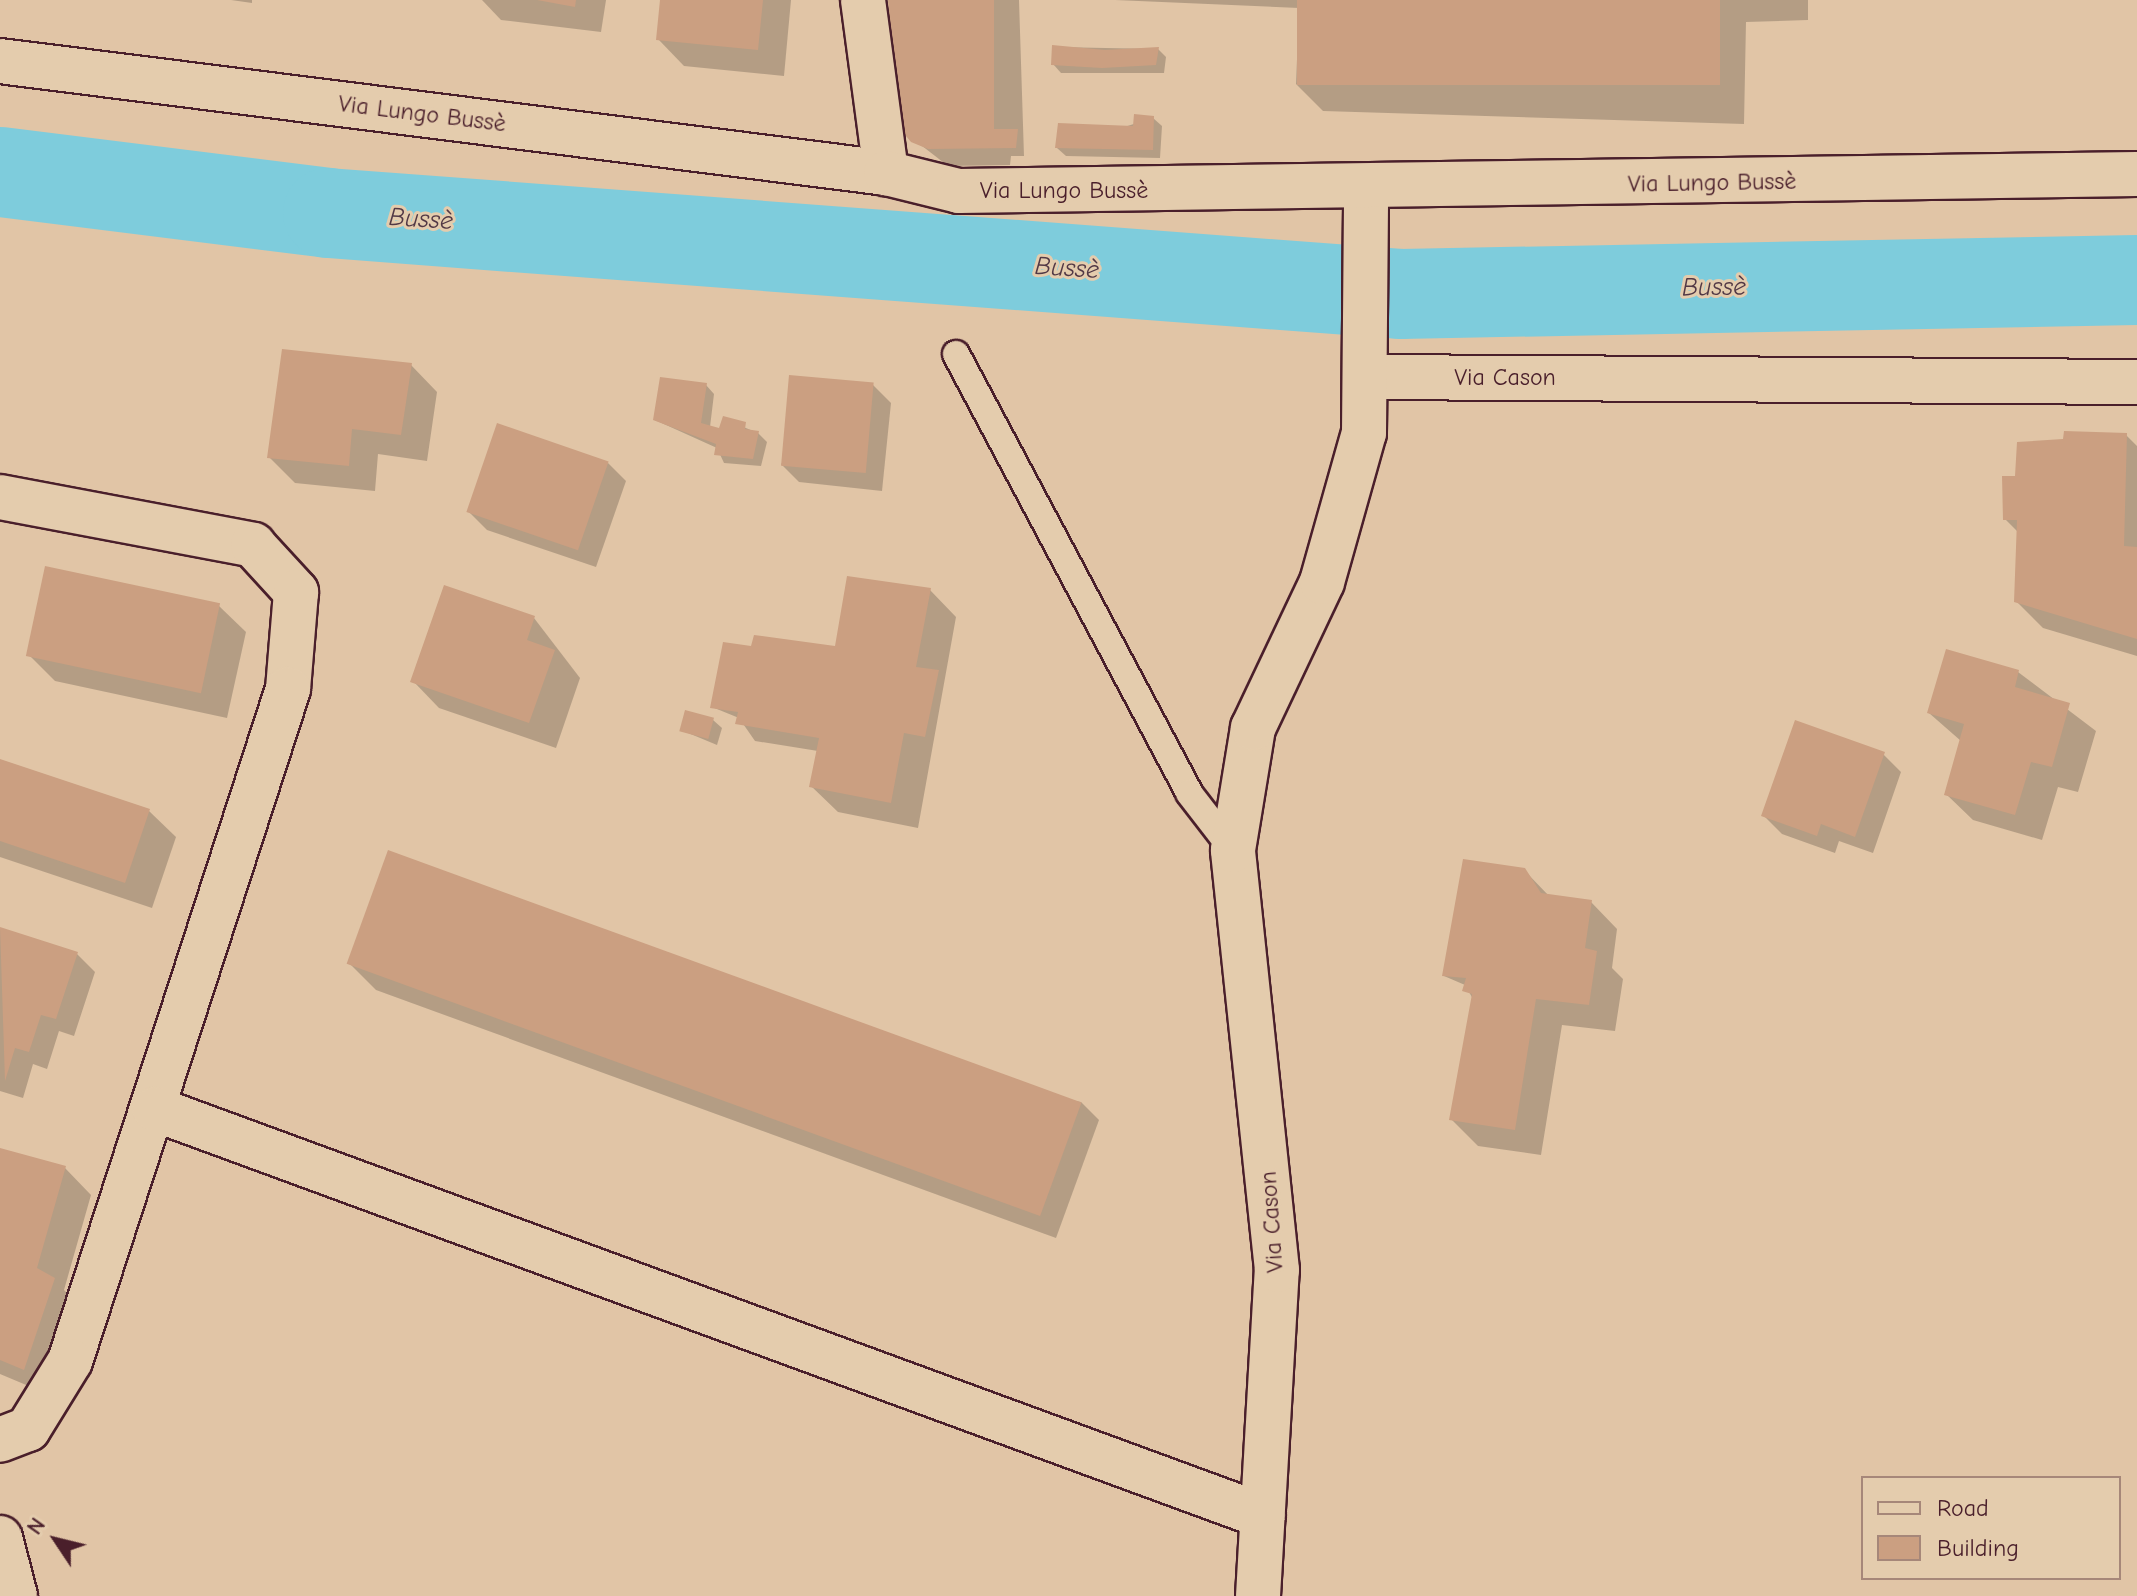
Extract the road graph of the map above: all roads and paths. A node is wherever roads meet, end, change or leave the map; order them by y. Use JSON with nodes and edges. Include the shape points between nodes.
{"nodes":[{"id":1,"x":863,"y":0,"type":"edge"},
{"id":2,"x":0,"y":61,"type":"edge"},
{"id":3,"x":886,"y":173,"type":"junction"},
{"id":4,"x":2137,"y":174,"type":"edge"},
{"id":5,"x":1366,"y":190,"type":"junction"},
{"id":6,"x":956,"y":354,"type":"dead end"},
{"id":7,"x":1370,"y":377,"type":"junction"},
{"id":8,"x":2137,"y":382,"type":"edge"},
{"id":9,"x":0,"y":497,"type":"edge"},
{"id":10,"x":1233,"y":850,"type":"junction"},
{"id":11,"x":155,"y":1109,"type":"junction"},
{"id":12,"x":0,"y":1440,"type":"edge"},
{"id":13,"x":1263,"y":1516,"type":"junction"},
{"id":14,"x":0,"y":1538,"type":"edge"},
{"id":15,"x":15,"y":1596,"type":"edge"},
{"id":16,"x":1258,"y":1596,"type":"edge"}],
"edges":[{"from":1,"to":3,"type":"street"},
{"from":2,"to":3,"type":"street","name":"Via Lungo Bussè"},
{"from":3,"to":5,"type":"street","name":"Via Lungo Bussè","via":[[959,191]]},
{"from":4,"to":5,"type":"street","name":"Via Lungo Bussè"},
{"from":5,"to":7,"type":"street"},
{"from":6,"to":10,"type":"lane","via":[[1189,793]]},
{"from":7,"to":8,"type":"street","name":"Via Cason"},
{"from":7,"to":10,"type":"street","name":"Via Cason","via":[[1364,433],[1331,554],[1253,728]]},
{"from":9,"to":11,"type":"street","via":[[253,545],[296,592],[288,689]]},
{"from":10,"to":13,"type":"street","name":"Via Cason","via":[[1277,1270]]},
{"from":11,"to":12,"type":"street","via":[[70,1361],[28,1429]]},
{"from":11,"to":13,"type":"street"},
{"from":13,"to":16,"type":"street","name":"Via Cason"},
{"from":14,"to":15,"type":"street"}]}
